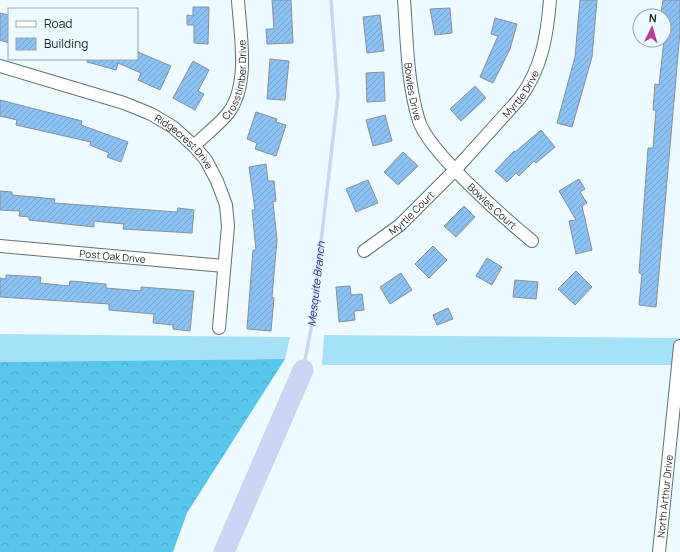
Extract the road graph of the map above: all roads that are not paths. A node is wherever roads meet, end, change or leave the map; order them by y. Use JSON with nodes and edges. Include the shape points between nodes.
{"nodes":[{"id":1,"x":238,"y":0,"type":"edge"},
{"id":2,"x":404,"y":0,"type":"edge"},
{"id":3,"x":550,"y":0,"type":"edge"},
{"id":4,"x":0,"y":66,"type":"edge"},
{"id":5,"x":194,"y":146,"type":"junction"},
{"id":6,"x":455,"y":170,"type":"junction"},
{"id":7,"x":532,"y":241,"type":"dead end"},
{"id":8,"x":0,"y":246,"type":"edge"},
{"id":9,"x":364,"y":251,"type":"dead end"},
{"id":10,"x":224,"y":266,"type":"junction"},
{"id":11,"x":219,"y":328,"type":"dead end"},
{"id":12,"x":680,"y":346,"type":"edge"},
{"id":13,"x":659,"y":552,"type":"edge"}],
"edges":[{"from":1,"to":5,"type":"street","name":"Crosstimber Drive","via":[[242,58],[237,96],[229,112]]},
{"from":2,"to":6,"type":"street","name":"Bowles Drive","via":[[413,97],[419,123],[433,146]]},
{"from":3,"to":6,"type":"street","name":"Myrtle Drive","via":[[542,55],[529,86]]},
{"from":4,"to":5,"type":"street","name":"Ridgecrest Drive","via":[[124,103],[151,114],[173,127]]},
{"from":5,"to":10,"type":"street","name":"Ridgecrest Drive","via":[[206,160],[226,205],[228,226]]},
{"from":6,"to":7,"type":"street","name":"Bowles Court"},
{"from":6,"to":9,"type":"street","name":"Myrtle Court","via":[[400,225]]},
{"from":8,"to":10,"type":"street","name":"Post Oak Drive"},
{"from":10,"to":11,"type":"street","name":"Ridgecrest Drive"},
{"from":12,"to":13,"type":"street","name":"North Arthur Drive"}]}
